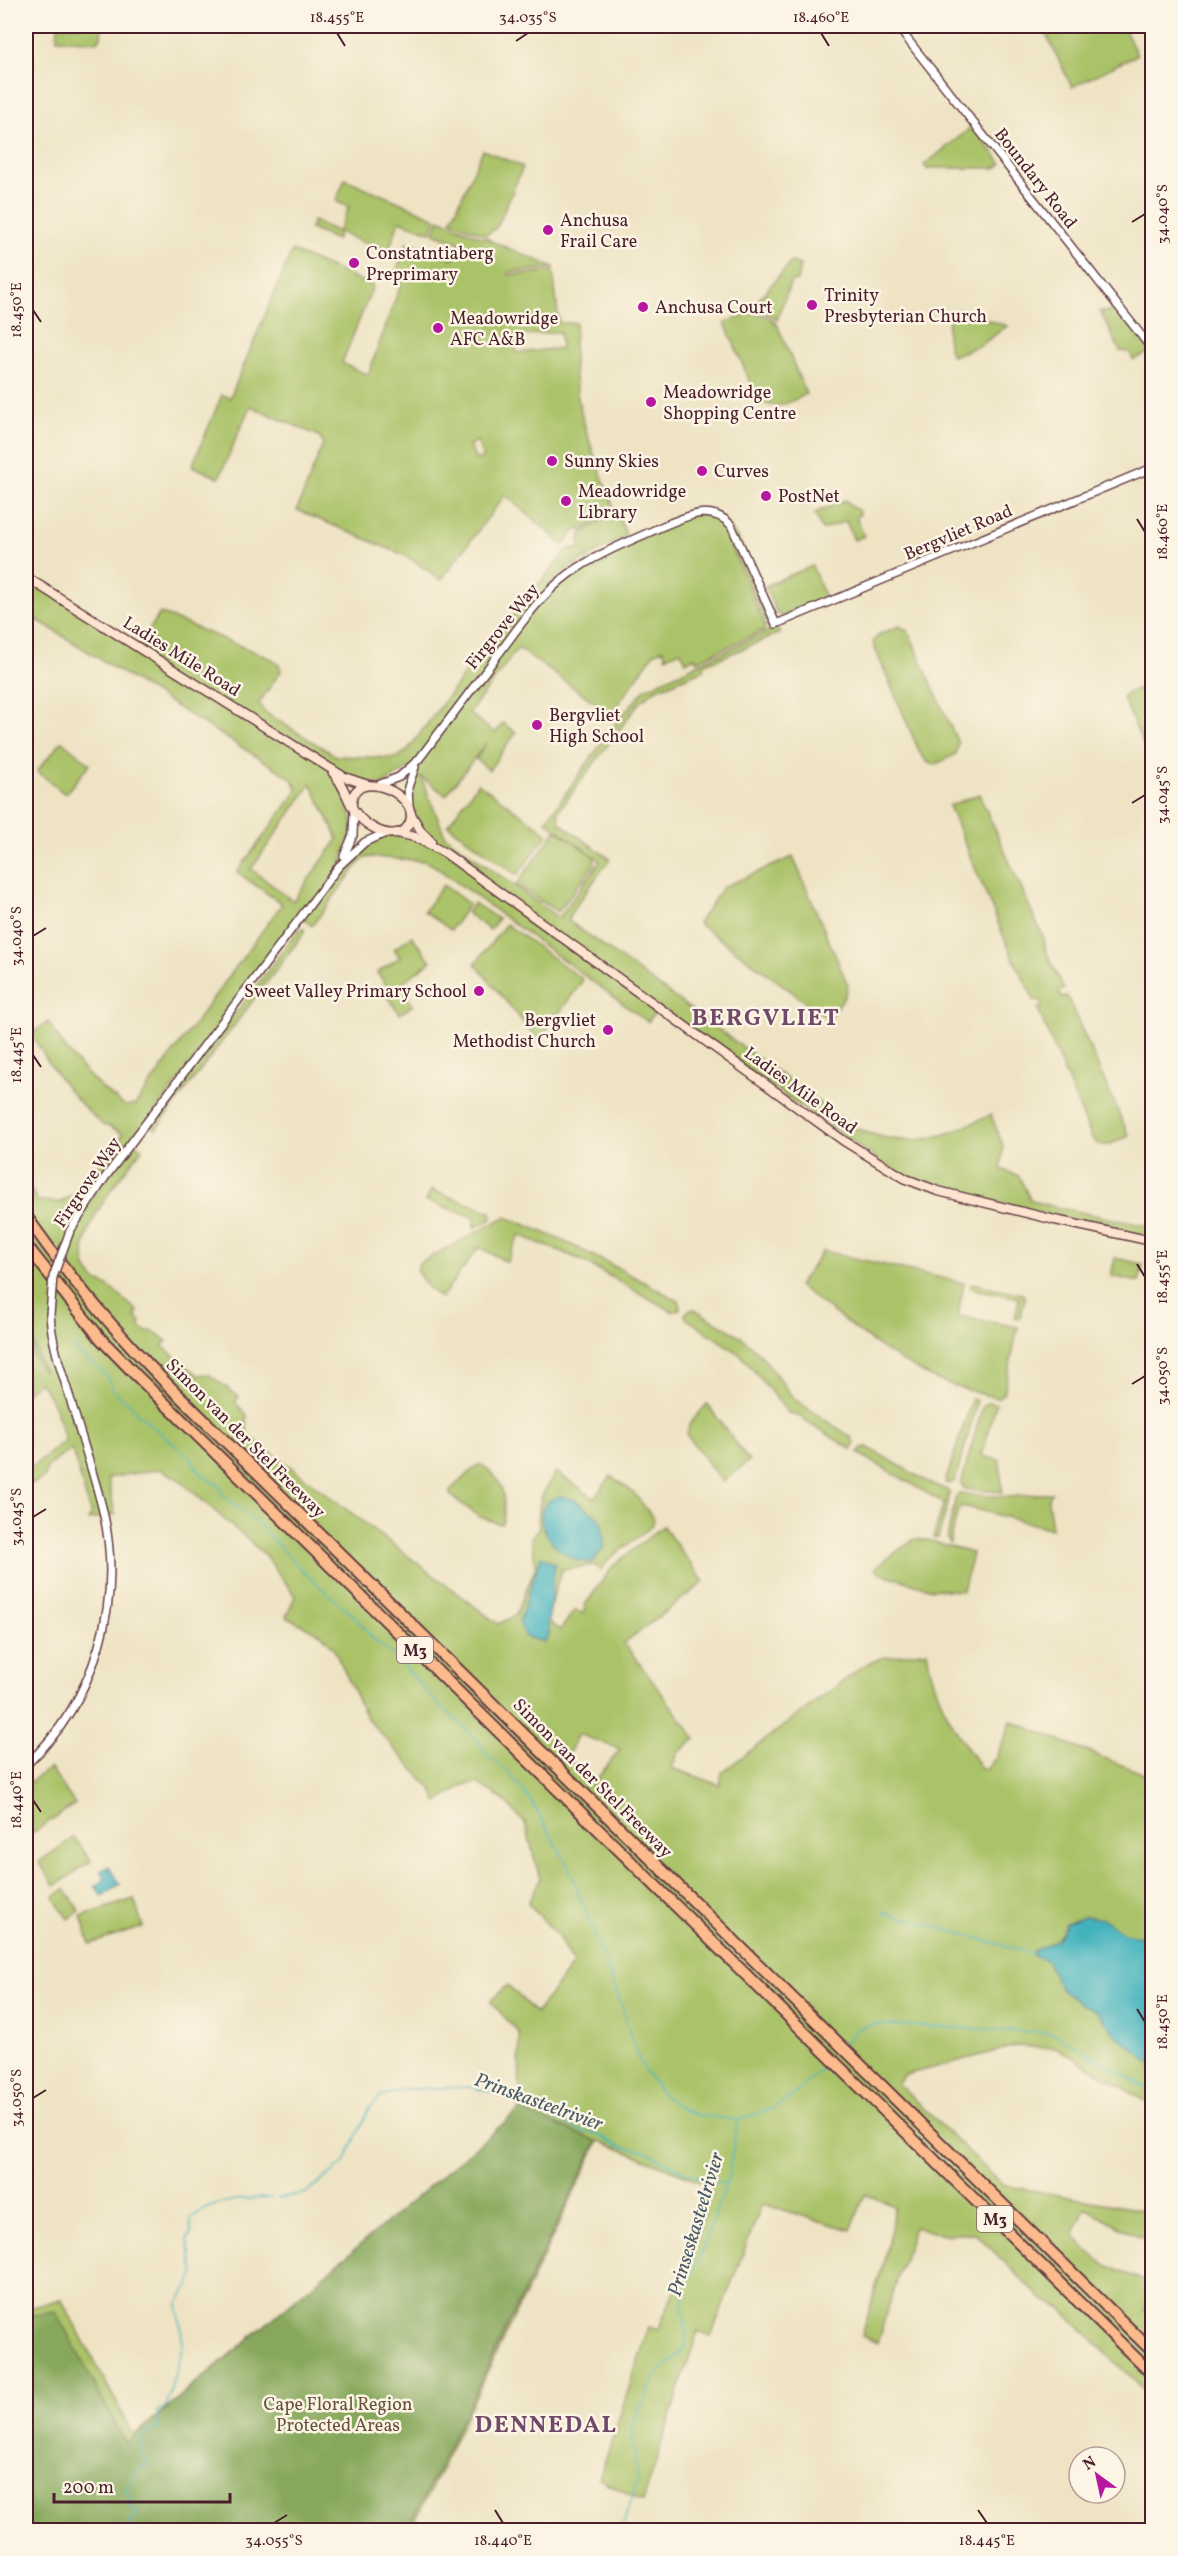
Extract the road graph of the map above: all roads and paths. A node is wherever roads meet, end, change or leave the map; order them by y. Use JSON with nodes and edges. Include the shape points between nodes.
{"nodes":[{"id":1,"x":897,"y":26,"type":"edge"},
{"id":2,"x":1152,"y":349,"type":"edge"},
{"id":3,"x":1152,"y":468,"type":"edge"},
{"id":4,"x":26,"y":577,"type":"edge"},
{"id":5,"x":776,"y":624,"type":"joint"},
{"id":6,"x":419,"y":759,"type":"junction"},
{"id":7,"x":322,"y":763,"type":"junction"},
{"id":8,"x":372,"y":785,"type":"junction"},
{"id":9,"x":353,"y":808,"type":"junction"},
{"id":10,"x":410,"y":811,"type":"junction"},
{"id":11,"x":393,"y":833,"type":"junction"},
{"id":12,"x":445,"y":853,"type":"junction"},
{"id":13,"x":339,"y":866,"type":"junction"},
{"id":14,"x":26,"y":1216,"type":"edge"},
{"id":15,"x":1152,"y":1240,"type":"edge"},
{"id":16,"x":26,"y":1245,"type":"edge"},
{"id":17,"x":26,"y":1765,"type":"edge"},
{"id":18,"x":1152,"y":2350,"type":"edge"},
{"id":19,"x":1152,"y":2374,"type":"edge"}],
"edges":[{"from":1,"to":2,"type":"street","name":"Boundary Road"},
{"from":3,"to":5,"type":"street","name":"Bergvliet Road"},
{"from":4,"to":7,"type":"main road","name":"Ladies Mile Road"},
{"from":5,"to":6,"type":"street","name":"Firgrove Way","via":[[731,525],[709,513],[685,517],[604,552],[553,587],[525,618]]},
{"from":6,"to":8,"type":"street","name":"Firgrove Way","via":[[399,777]]},
{"from":6,"to":10,"type":"street","name":"Firgrove Way","via":[[409,783]]},
{"from":7,"to":8,"type":"main road","name":"Ladies Mile Road","via":[[350,780]]},
{"from":7,"to":9,"type":"main road","name":"Ladies Mile Road","via":[[342,784]]},
{"from":8,"to":9,"type":"main road","via":[[354,792]]},
{"from":8,"to":10,"type":"main road","via":[[392,792]]},
{"from":9,"to":11,"type":"main road","via":[[369,825]]},
{"from":9,"to":13,"type":"street","name":"Firgrove Way","via":[[353,835]]},
{"from":10,"to":11,"type":"main road","via":[[408,826]]},
{"from":10,"to":12,"type":"main road","name":"Ladies Mile Road","via":[[421,831]]},
{"from":11,"to":12,"type":"main road","name":"Ladies Mile Road","via":[[418,838]]},
{"from":11,"to":13,"type":"street","name":"Firgrove Way","via":[[365,842]]},
{"from":12,"to":15,"type":"main road","name":"Ladies Mile Road","via":[[844,1141],[906,1179],[974,1201]]},
{"from":13,"to":17,"type":"street","name":"Firgrove Way","bridge":true,"via":[[104,1179],[70,1231],[59,1256],[50,1315],[55,1351],[102,1508],[110,1583],[105,1628],[92,1668],[64,1719]]},
{"from":14,"to":18,"type":"highway","name":"Simon van der Stel Freeway","number":"M3","via":[[92,1303],[164,1382]]},
{"from":16,"to":19,"type":"highway","name":"Simon van der Stel Freeway","number":"M3","via":[[100,1338],[136,1375]]}]}
